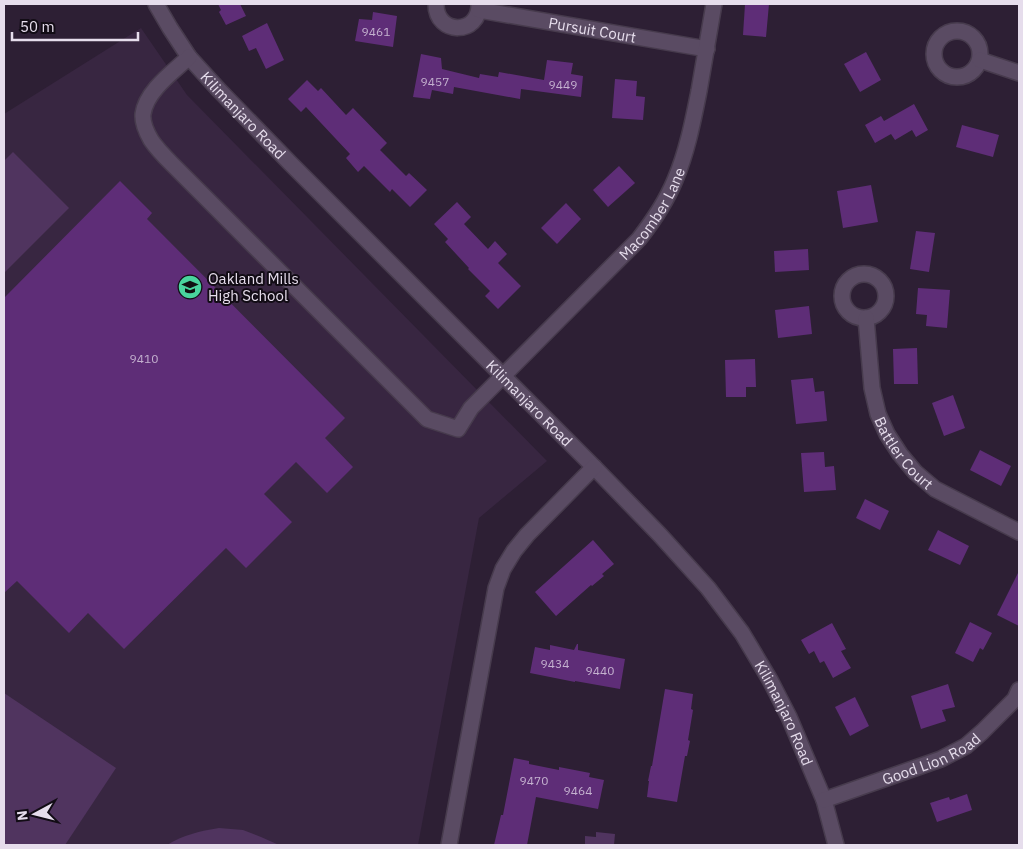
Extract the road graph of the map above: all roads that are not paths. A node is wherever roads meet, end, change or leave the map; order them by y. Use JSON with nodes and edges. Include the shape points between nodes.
{"nodes":[{"id":1,"x":156,"y":4,"type":"edge"},
{"id":2,"x":436,"y":4,"type":"edge"},
{"id":3,"x":714,"y":4,"type":"edge"},
{"id":4,"x":479,"y":7,"type":"edge"},
{"id":5,"x":707,"y":49,"type":"junction"},
{"id":6,"x":189,"y":57,"type":"junction"},
{"id":7,"x":980,"y":60,"type":"dead end"},
{"id":8,"x":1019,"y":73,"type":"edge"},
{"id":9,"x":866,"y":318,"type":"dead end"},
{"id":10,"x":502,"y":376,"type":"junction"},
{"id":11,"x":594,"y":467,"type":"junction"},
{"id":12,"x":1019,"y":532,"type":"edge"},
{"id":13,"x":1018,"y":697,"type":"edge"},
{"id":14,"x":824,"y":800,"type":"junction"},
{"id":15,"x":449,"y":845,"type":"edge"},
{"id":16,"x":836,"y":845,"type":"edge"}],
"edges":[{"from":1,"to":6,"type":"street","name":"Kilimanjaro Road"},
{"from":2,"to":4,"type":"street","name":"Pursuit Court","via":[[442,22],[461,28],[476,18]]},
{"from":3,"to":5,"type":"street","name":"Macomber Lane"},
{"from":4,"to":5,"type":"street","name":"Pursuit Court"},
{"from":5,"to":10,"type":"street","name":"Macomber Lane","via":[[692,129],[665,202],[633,244]]},
{"from":6,"to":10,"type":"street","name":"Kilimanjaro Road"},
{"from":6,"to":10,"type":"street","name":"Macomber Lane","via":[[158,86],[143,115],[152,142],[172,164],[427,419],[458,429],[471,408]]},
{"from":7,"to":8,"type":"street"},
{"from":9,"to":12,"type":"street","name":"Battler Court","via":[[872,388],[878,414],[900,454],[935,489]]},
{"from":10,"to":11,"type":"street","name":"Kilimanjaro Road"},
{"from":11,"to":14,"type":"street","name":"Kilimanjaro Road","via":[[708,588],[742,633],[789,717]]},
{"from":11,"to":15,"type":"street","via":[[527,535],[503,569],[496,588]]},
{"from":13,"to":14,"type":"street","name":"Good Lion Road","via":[[966,746],[942,759]]},
{"from":14,"to":16,"type":"street","name":"Kilimanjaro Road"}]}
